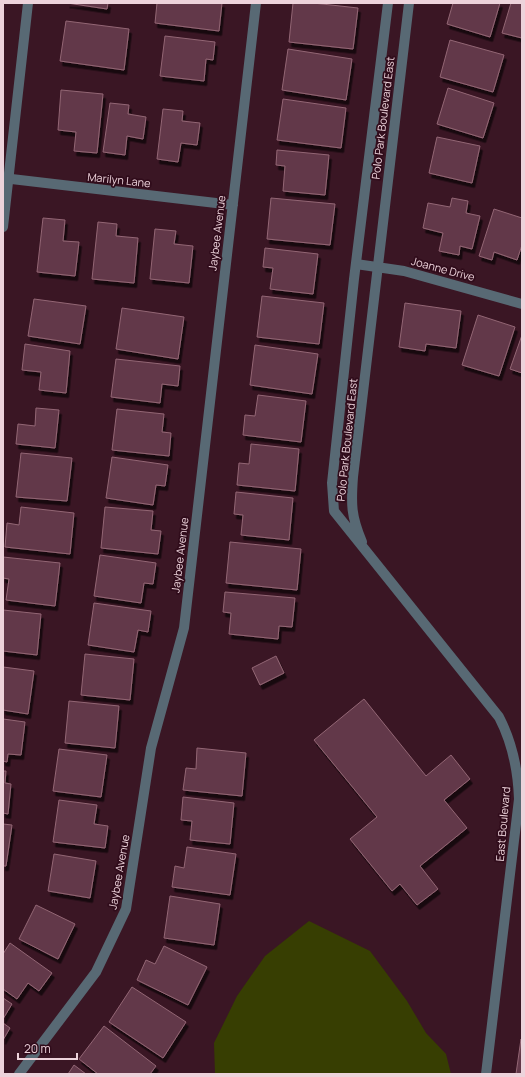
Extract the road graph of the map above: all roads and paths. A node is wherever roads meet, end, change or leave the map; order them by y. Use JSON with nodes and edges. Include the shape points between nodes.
{"nodes":[{"id":1,"x":28,"y":3,"type":"edge"},
{"id":2,"x":256,"y":3,"type":"edge"},
{"id":3,"x":388,"y":3,"type":"edge"},
{"id":4,"x":409,"y":3,"type":"edge"},
{"id":5,"x":6,"y":179,"type":"edge"},
{"id":6,"x":233,"y":204,"type":"junction"},
{"id":7,"x":3,"y":228,"type":"edge"},
{"id":8,"x":356,"y":264,"type":"junction"},
{"id":9,"x":377,"y":267,"type":"junction"},
{"id":10,"x":522,"y":304,"type":"edge"},
{"id":11,"x":367,"y":553,"type":"junction"},
{"id":12,"x":19,"y":1074,"type":"edge"},
{"id":13,"x":486,"y":1074,"type":"edge"}],
"edges":[{"from":1,"to":5,"type":"street"},
{"from":2,"to":6,"type":"street","name":"Jaybee Avenue"},
{"from":3,"to":8,"type":"street","name":"Polo Park Boulevard East"},
{"from":4,"to":9,"type":"street","name":"Polo Park Boulevard East"},
{"from":5,"to":6,"type":"street","name":"Marilyn Lane"},
{"from":5,"to":7,"type":"street"},
{"from":6,"to":12,"type":"street","name":"Jaybee Avenue","via":[[184,628],[151,748],[126,909],[96,972]]},
{"from":8,"to":9,"type":"street","name":"Joanne Drive"},
{"from":8,"to":11,"type":"street","name":"Polo Park Boulevard East","via":[[332,483],[334,511]]},
{"from":9,"to":10,"type":"street","name":"Joanne Drive","via":[[404,271]]},
{"from":9,"to":11,"type":"street","name":"Polo Park Boulevard East","via":[[352,477],[351,505],[354,522]]},
{"from":11,"to":13,"type":"street","name":"East Boulevard","via":[[499,718],[513,750],[519,799]]}]}
